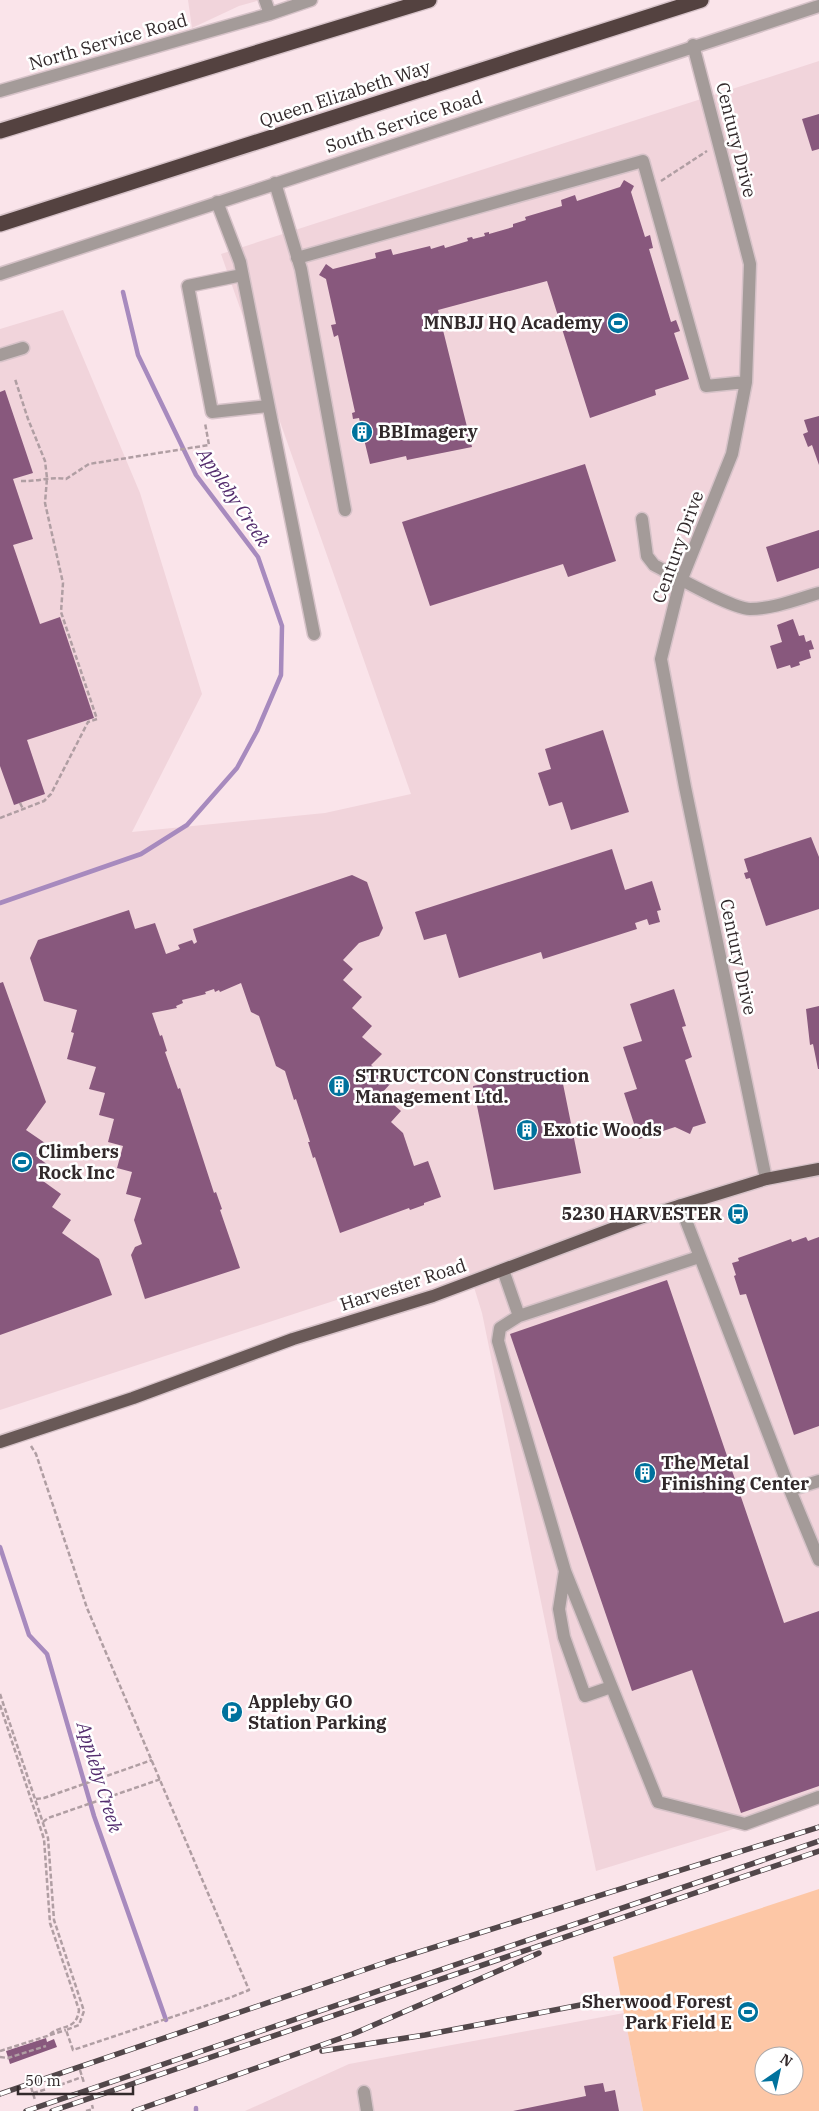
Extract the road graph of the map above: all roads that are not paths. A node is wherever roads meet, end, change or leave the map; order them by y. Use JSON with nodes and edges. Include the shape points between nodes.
{"nodes":[{"id":1,"x":265,"y":0,"type":"edge"},
{"id":2,"x":311,"y":0,"type":"edge"},
{"id":3,"x":429,"y":0,"type":"edge"},
{"id":4,"x":701,"y":0,"type":"edge"},
{"id":5,"x":819,"y":6,"type":"edge"},
{"id":6,"x":270,"y":14,"type":"junction"},
{"id":7,"x":693,"y":45,"type":"junction"},
{"id":8,"x":0,"y":91,"type":"edge"},
{"id":9,"x":0,"y":131,"type":"edge"},
{"id":10,"x":275,"y":183,"type":"junction"},
{"id":11,"x":218,"y":202,"type":"junction"},
{"id":12,"x":0,"y":224,"type":"edge"},
{"id":13,"x":297,"y":258,"type":"junction"},
{"id":14,"x":0,"y":274,"type":"edge"},
{"id":15,"x":242,"y":275,"type":"junction"},
{"id":16,"x":23,"y":348,"type":"dead end"},
{"id":17,"x":0,"y":355,"type":"edge"},
{"id":18,"x":746,"y":382,"type":"junction"},
{"id":19,"x":268,"y":406,"type":"junction"},
{"id":20,"x":346,"y":510,"type":"dead end"},
{"id":21,"x":642,"y":519,"type":"dead end"},
{"id":22,"x":682,"y":579,"type":"junction"},
{"id":23,"x":819,"y":593,"type":"edge"},
{"id":24,"x":314,"y":634,"type":"dead end"},
{"id":25,"x":819,"y":1169,"type":"edge"},
{"id":26,"x":766,"y":1179,"type":"junction"},
{"id":27,"x":680,"y":1205,"type":"junction"},
{"id":28,"x":699,"y":1257,"type":"junction"},
{"id":29,"x":503,"y":1270,"type":"junction"},
{"id":30,"x":519,"y":1316,"type":"junction"},
{"id":31,"x":0,"y":1442,"type":"edge"},
{"id":32,"x":819,"y":1481,"type":"edge"},
{"id":33,"x":790,"y":1490,"type":"junction"},
{"id":34,"x":819,"y":1560,"type":"edge"},
{"id":35,"x":565,"y":1571,"type":"junction"},
{"id":36,"x":611,"y":1687,"type":"junction"},
{"id":37,"x":819,"y":1797,"type":"edge"},
{"id":38,"x":364,"y":2092,"type":"dead end"},
{"id":39,"x":367,"y":2111,"type":"edge"}],
"edges":[{"from":1,"to":6,"type":"street"},
{"from":2,"to":6,"type":"street","name":"North Service Road"},
{"from":3,"to":9,"type":"highway"},
{"from":4,"to":12,"type":"highway","name":"Queen Elizabeth Way"},
{"from":5,"to":7,"type":"street","name":"South Service Road"},
{"from":6,"to":8,"type":"street","name":"North Service Road"},
{"from":7,"to":10,"type":"street","name":"South Service Road"},
{"from":7,"to":18,"type":"street","name":"Century Drive","via":[[750,264]]},
{"from":10,"to":11,"type":"street","name":"South Service Road"},
{"from":10,"to":13,"type":"street"},
{"from":11,"to":14,"type":"street","name":"South Service Road"},
{"from":11,"to":15,"type":"street"},
{"from":13,"to":18,"type":"street","via":[[643,161],[706,386]]},
{"from":13,"to":20,"type":"street"},
{"from":15,"to":19,"type":"street"},
{"from":15,"to":19,"type":"street","via":[[188,286],[212,412]]},
{"from":16,"to":17,"type":"street"},
{"from":18,"to":22,"type":"street","name":"Century Drive","via":[[732,454]]},
{"from":19,"to":24,"type":"street"},
{"from":21,"to":22,"type":"street","via":[[647,556],[654,565]]},
{"from":22,"to":23,"type":"street","via":[[750,609]]},
{"from":22,"to":26,"type":"street","name":"Century Drive","via":[[661,658]]},
{"from":25,"to":26,"type":"main road","name":"Harvester Road"},
{"from":26,"to":27,"type":"main road","name":"Harvester Road"},
{"from":27,"to":28,"type":"street"},
{"from":27,"to":29,"type":"main road","name":"Harvester Road"},
{"from":28,"to":30,"type":"street"},
{"from":28,"to":33,"type":"street"},
{"from":29,"to":30,"type":"street"},
{"from":29,"to":31,"type":"main road","name":"Harvester Road","via":[[433,1296],[292,1339],[133,1398]]},
{"from":30,"to":35,"type":"street","via":[[500,1328],[498,1341]]},
{"from":32,"to":33,"type":"street"},
{"from":33,"to":34,"type":"street"},
{"from":35,"to":36,"type":"street"},
{"from":35,"to":36,"type":"street","via":[[559,1609],[564,1637],[585,1696]]},
{"from":36,"to":37,"type":"street","via":[[658,1802],[745,1824]]},
{"from":38,"to":39,"type":"street"}]}
